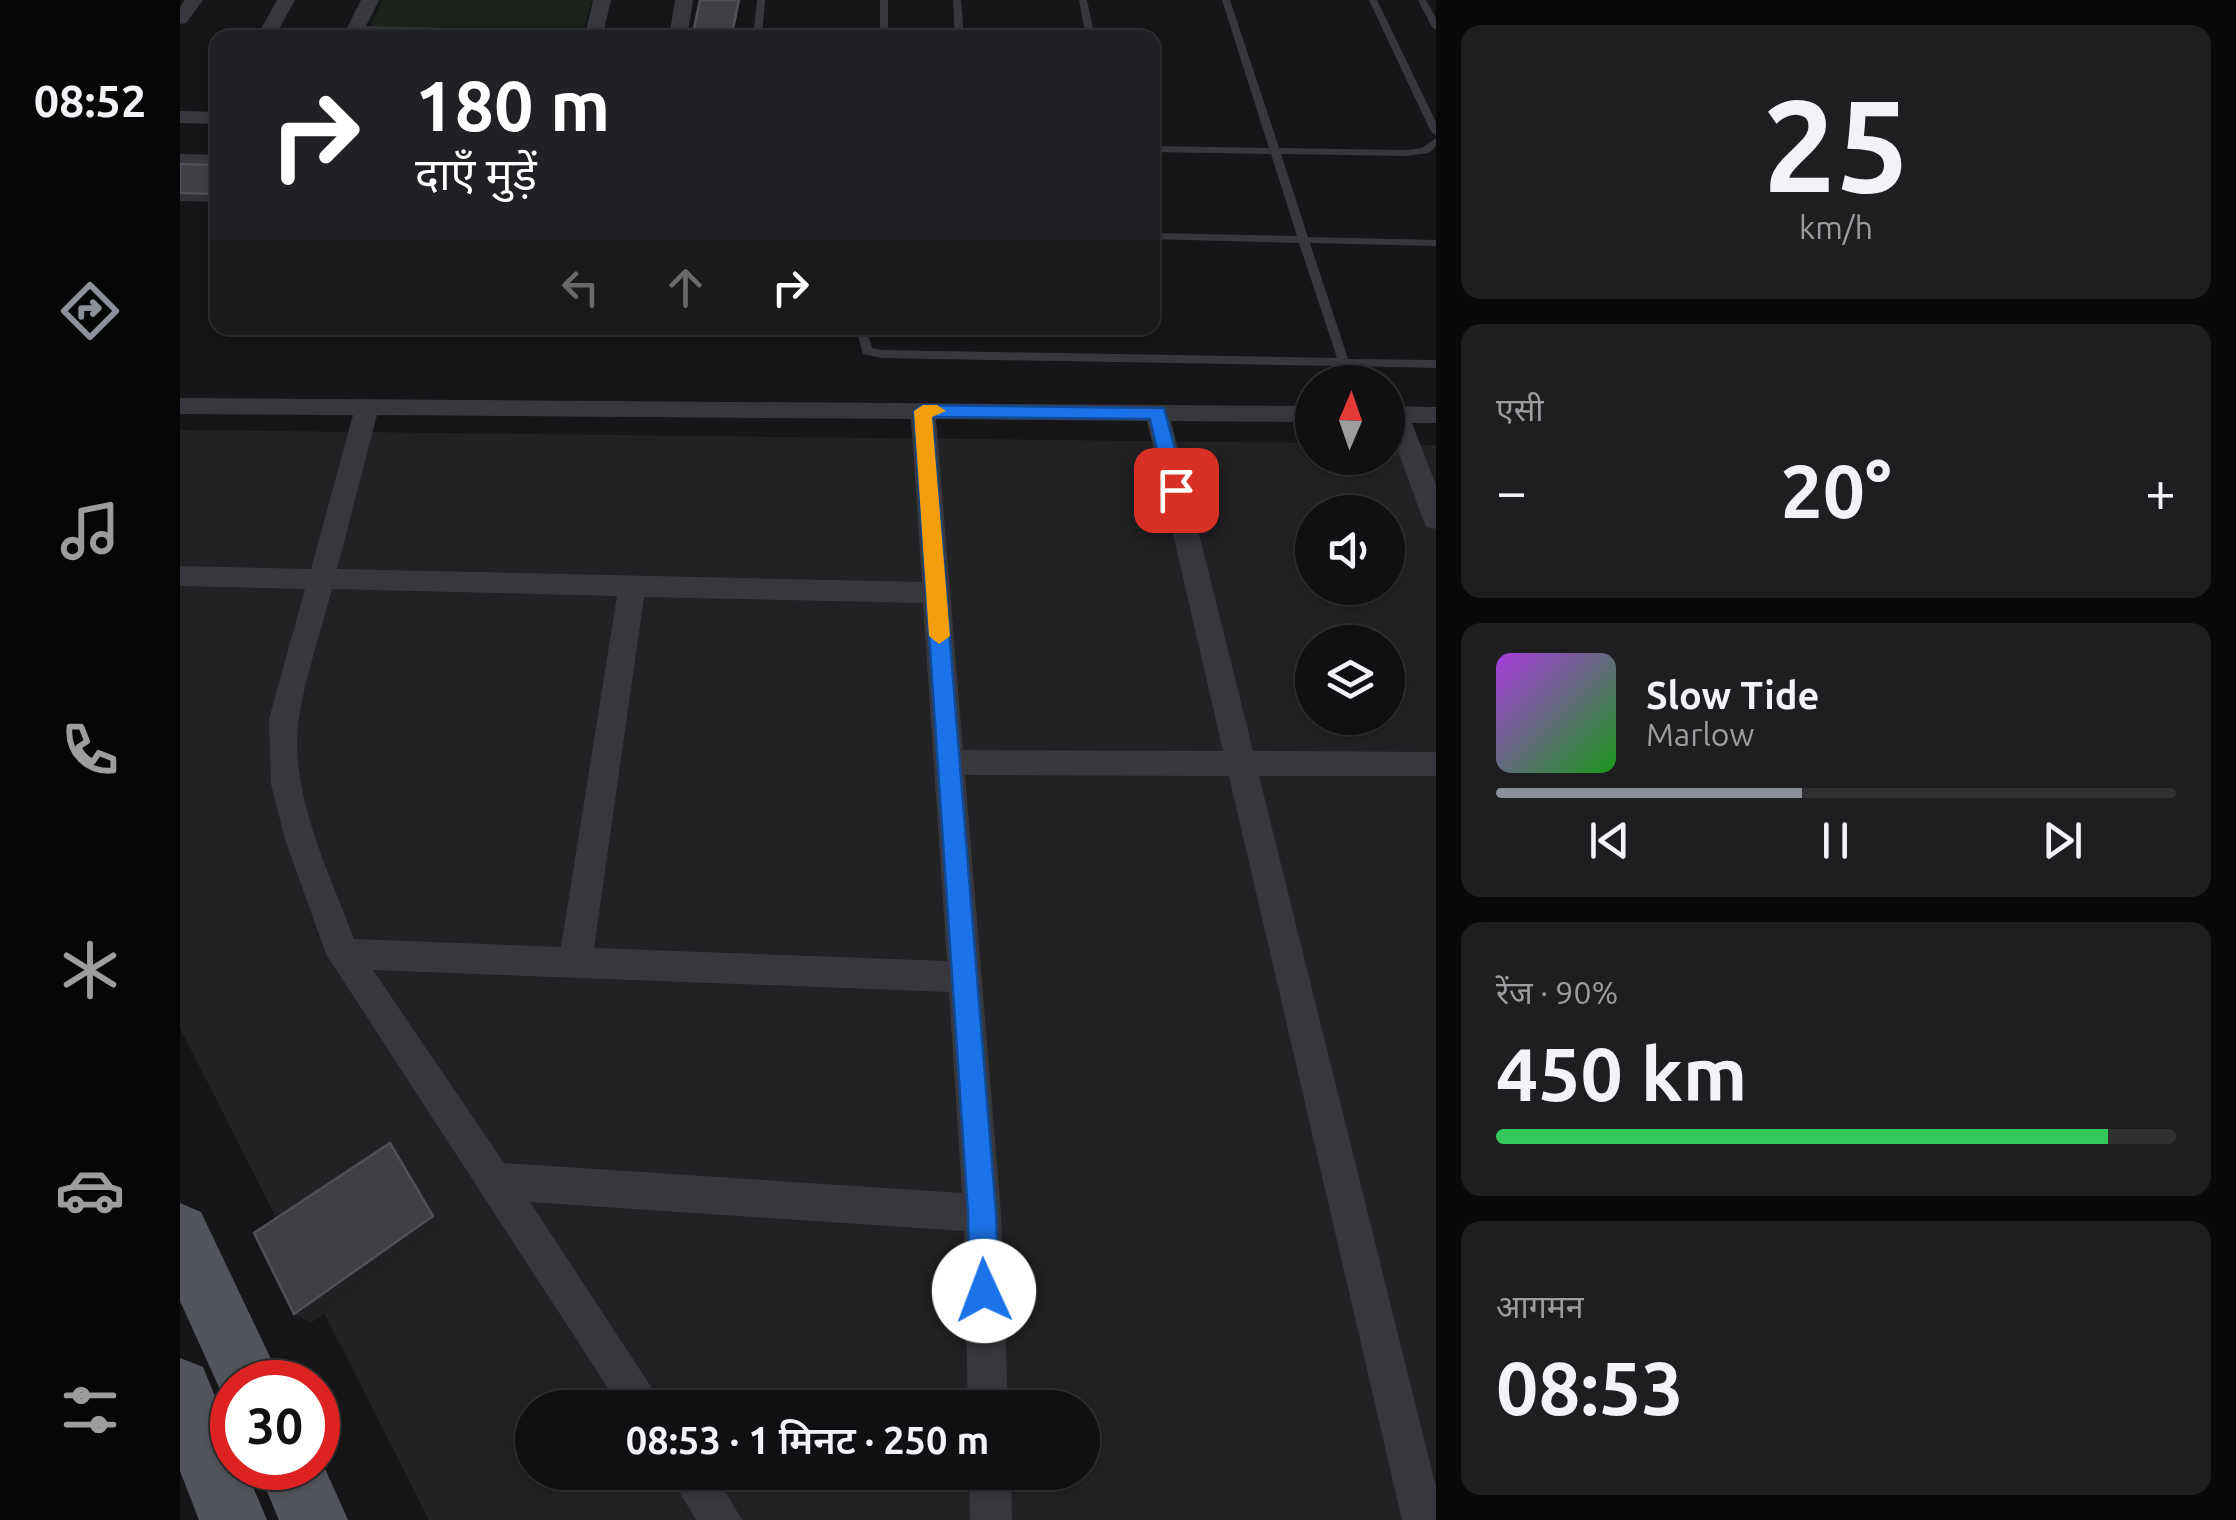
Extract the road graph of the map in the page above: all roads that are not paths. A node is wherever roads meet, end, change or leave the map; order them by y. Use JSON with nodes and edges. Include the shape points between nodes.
{"nodes":[{"id":1,"x":194,"y":0,"type":"edge"},
{"id":2,"x":286,"y":0,"type":"edge"},
{"id":3,"x":370,"y":0,"type":"edge"},
{"id":4,"x":602,"y":0,"type":"edge"},
{"id":5,"x":684,"y":0,"type":"edge"},
{"id":6,"x":761,"y":0,"type":"edge"},
{"id":7,"x":884,"y":0,"type":"edge"},
{"id":8,"x":957,"y":0,"type":"edge"},
{"id":9,"x":1083,"y":0,"type":"edge"},
{"id":10,"x":1226,"y":0,"type":"edge"},
{"id":11,"x":1373,"y":0,"type":"edge"},
{"id":12,"x":1422,"y":0,"type":"edge"},
{"id":13,"x":180,"y":18,"type":"edge"},
{"id":14,"x":1436,"y":27,"type":"edge"},
{"id":15,"x":269,"y":30,"type":"edge"},
{"id":16,"x":355,"y":30,"type":"edge"},
{"id":17,"x":595,"y":30,"type":"edge"},
{"id":18,"x":679,"y":30,"type":"edge"},
{"id":19,"x":758,"y":30,"type":"edge"},
{"id":20,"x":884,"y":30,"type":"edge"},
{"id":21,"x":959,"y":30,"type":"edge"},
{"id":22,"x":1089,"y":30,"type":"edge"},
{"id":23,"x":180,"y":117,"type":"edge"},
{"id":24,"x":210,"y":118,"type":"edge"},
{"id":25,"x":1436,"y":132,"type":"edge"},
{"id":26,"x":1436,"y":142,"type":"edge"},
{"id":27,"x":1160,"y":149,"type":"edge"},
{"id":28,"x":1275,"y":151,"type":"junction"},
{"id":29,"x":180,"y":160,"type":"edge"},
{"id":30,"x":210,"y":161,"type":"edge"},
{"id":31,"x":1160,"y":236,"type":"edge"},
{"id":32,"x":1304,"y":241,"type":"junction"},
{"id":33,"x":1436,"y":243,"type":"edge"},
{"id":34,"x":863,"y":335,"type":"edge"},
{"id":35,"x":1343,"y":362,"type":"junction"},
{"id":36,"x":1436,"y":364,"type":"edge"},
{"id":37,"x":1344,"y":365,"type":"edge"},
{"id":38,"x":180,"y":406,"type":"edge"},
{"id":39,"x":367,"y":408,"type":"junction"},
{"id":40,"x":923,"y":411,"type":"junction"},
{"id":41,"x":1158,"y":413,"type":"junction"},
{"id":42,"x":1295,"y":414,"type":"edge"},
{"id":43,"x":1405,"y":414,"type":"edge"},
{"id":44,"x":1436,"y":415,"type":"edge"},
{"id":45,"x":1405,"y":445,"type":"edge"},
{"id":46,"x":1436,"y":520,"type":"edge"},
{"id":47,"x":180,"y":576,"type":"edge"},
{"id":48,"x":320,"y":580,"type":"junction"},
{"id":49,"x":632,"y":586,"type":"junction"},
{"id":50,"x":936,"y":593,"type":"junction"},
{"id":51,"x":948,"y":762,"type":"junction"},
{"id":52,"x":1241,"y":762,"type":"junction"},
{"id":53,"x":1436,"y":764,"type":"edge"},
{"id":54,"x":343,"y":954,"type":"junction"},
{"id":55,"x":575,"y":965,"type":"junction"},
{"id":56,"x":965,"y":977,"type":"junction"},
{"id":57,"x":494,"y":1181,"type":"junction"},
{"id":58,"x":982,"y":1213,"type":"junction"},
{"id":59,"x":181,"y":1238,"type":"edge"},
{"id":60,"x":239,"y":1360,"type":"edge"},
{"id":61,"x":180,"y":1390,"type":"edge"},
{"id":62,"x":634,"y":1390,"type":"edge"},
{"id":63,"x":987,"y":1390,"type":"edge"},
{"id":64,"x":300,"y":1490,"type":"edge"},
{"id":65,"x":701,"y":1490,"type":"edge"},
{"id":66,"x":991,"y":1490,"type":"edge"},
{"id":67,"x":233,"y":1520,"type":"edge"},
{"id":68,"x":314,"y":1520,"type":"edge"},
{"id":69,"x":720,"y":1520,"type":"edge"},
{"id":70,"x":992,"y":1520,"type":"edge"},
{"id":71,"x":1423,"y":1520,"type":"edge"}],
"edges":[{"from":1,"to":13,"type":"street"},
{"from":2,"to":15,"type":"street"},
{"from":3,"to":16,"type":"street"},
{"from":4,"to":17,"type":"street"},
{"from":5,"to":18,"type":"street"},
{"from":6,"to":19,"type":"lane"},
{"from":7,"to":20,"type":"lane"},
{"from":8,"to":21,"type":"lane"},
{"from":9,"to":22,"type":"lane"},
{"from":10,"to":28,"type":"lane"},
{"from":11,"to":25,"type":"lane"},
{"from":12,"to":14,"type":"lane"},
{"from":23,"to":24,"type":"street"},
{"from":26,"to":28,"type":"lane","via":[[1406,153]]},
{"from":27,"to":28,"type":"lane"},
{"from":28,"to":32,"type":"lane"},
{"from":29,"to":30,"type":"street"},
{"from":31,"to":32,"type":"lane"},
{"from":32,"to":33,"type":"lane"},
{"from":32,"to":35,"type":"lane"},
{"from":34,"to":35,"type":"lane","via":[[866,351],[882,354]]},
{"from":35,"to":36,"type":"lane"},
{"from":35,"to":37,"type":"lane"},
{"from":38,"to":39,"type":"street"},
{"from":39,"to":40,"type":"street"},
{"from":39,"to":48,"type":"street"},
{"from":40,"to":41,"type":"street"},
{"from":40,"to":50,"type":"street"},
{"from":41,"to":42,"type":"street"},
{"from":41,"to":52,"type":"street"},
{"from":43,"to":44,"type":"street"},
{"from":45,"to":46,"type":"street"},
{"from":47,"to":48,"type":"street"},
{"from":48,"to":49,"type":"street"},
{"from":48,"to":54,"type":"street","via":[[284,719],[286,784]]},
{"from":49,"to":50,"type":"street"},
{"from":49,"to":55,"type":"street"},
{"from":50,"to":51,"type":"street"},
{"from":51,"to":52,"type":"street"},
{"from":51,"to":56,"type":"street"},
{"from":52,"to":53,"type":"street"},
{"from":52,"to":71,"type":"street"},
{"from":54,"to":55,"type":"street"},
{"from":54,"to":57,"type":"street"},
{"from":55,"to":56,"type":"street"},
{"from":56,"to":58,"type":"street"},
{"from":57,"to":58,"type":"street"},
{"from":57,"to":62,"type":"street"},
{"from":58,"to":63,"type":"street"},
{"from":59,"to":60,"type":"main road"},
{"from":61,"to":67,"type":"main road"},
{"from":64,"to":68,"type":"main road"},
{"from":65,"to":69,"type":"street"},
{"from":66,"to":70,"type":"street"}]}
